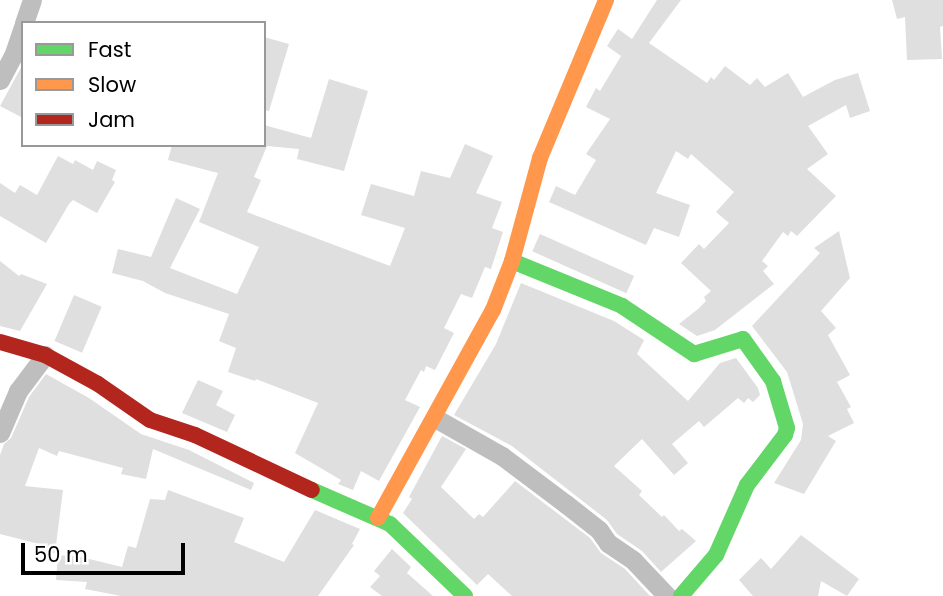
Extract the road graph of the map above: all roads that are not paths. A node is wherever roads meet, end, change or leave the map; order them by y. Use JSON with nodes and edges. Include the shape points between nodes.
{"nodes":[{"id":1,"x":32,"y":0,"type":"edge"},
{"id":2,"x":606,"y":0,"type":"edge"},
{"id":3,"x":25,"y":21,"type":"edge"},
{"id":4,"x":21,"y":33,"type":"edge"},
{"id":5,"x":0,"y":80,"type":"edge"},
{"id":6,"x":512,"y":261,"type":"junction"},
{"id":7,"x":0,"y":342,"type":"edge"},
{"id":8,"x":45,"y":355,"type":"junction"},
{"id":9,"x":435,"y":418,"type":"junction"},
{"id":10,"x":0,"y":433,"type":"edge"},
{"id":11,"x":378,"y":518,"type":"junction"},
{"id":12,"x":465,"y":596,"type":"edge"},
{"id":13,"x":667,"y":596,"type":"edge"},
{"id":14,"x":681,"y":596,"type":"edge"}],
"edges":[{"from":1,"to":3,"type":"street"},
{"from":2,"to":6,"type":"street","via":[[540,158]]},
{"from":4,"to":5,"type":"street"},
{"from":6,"to":9,"type":"street","via":[[493,310]]},
{"from":6,"to":14,"type":"street","via":[[622,306],[694,354],[743,339],[773,381],[785,435],[747,485],[716,555]]},
{"from":7,"to":8,"type":"street"},
{"from":8,"to":10,"type":"street","via":[[18,391]]},
{"from":8,"to":11,"type":"street","via":[[107,389],[150,420],[195,435]]},
{"from":9,"to":11,"type":"street"},
{"from":9,"to":13,"type":"street","via":[[502,456],[566,504],[633,560]]},
{"from":11,"to":12,"type":"street","via":[[403,534]]}]}
